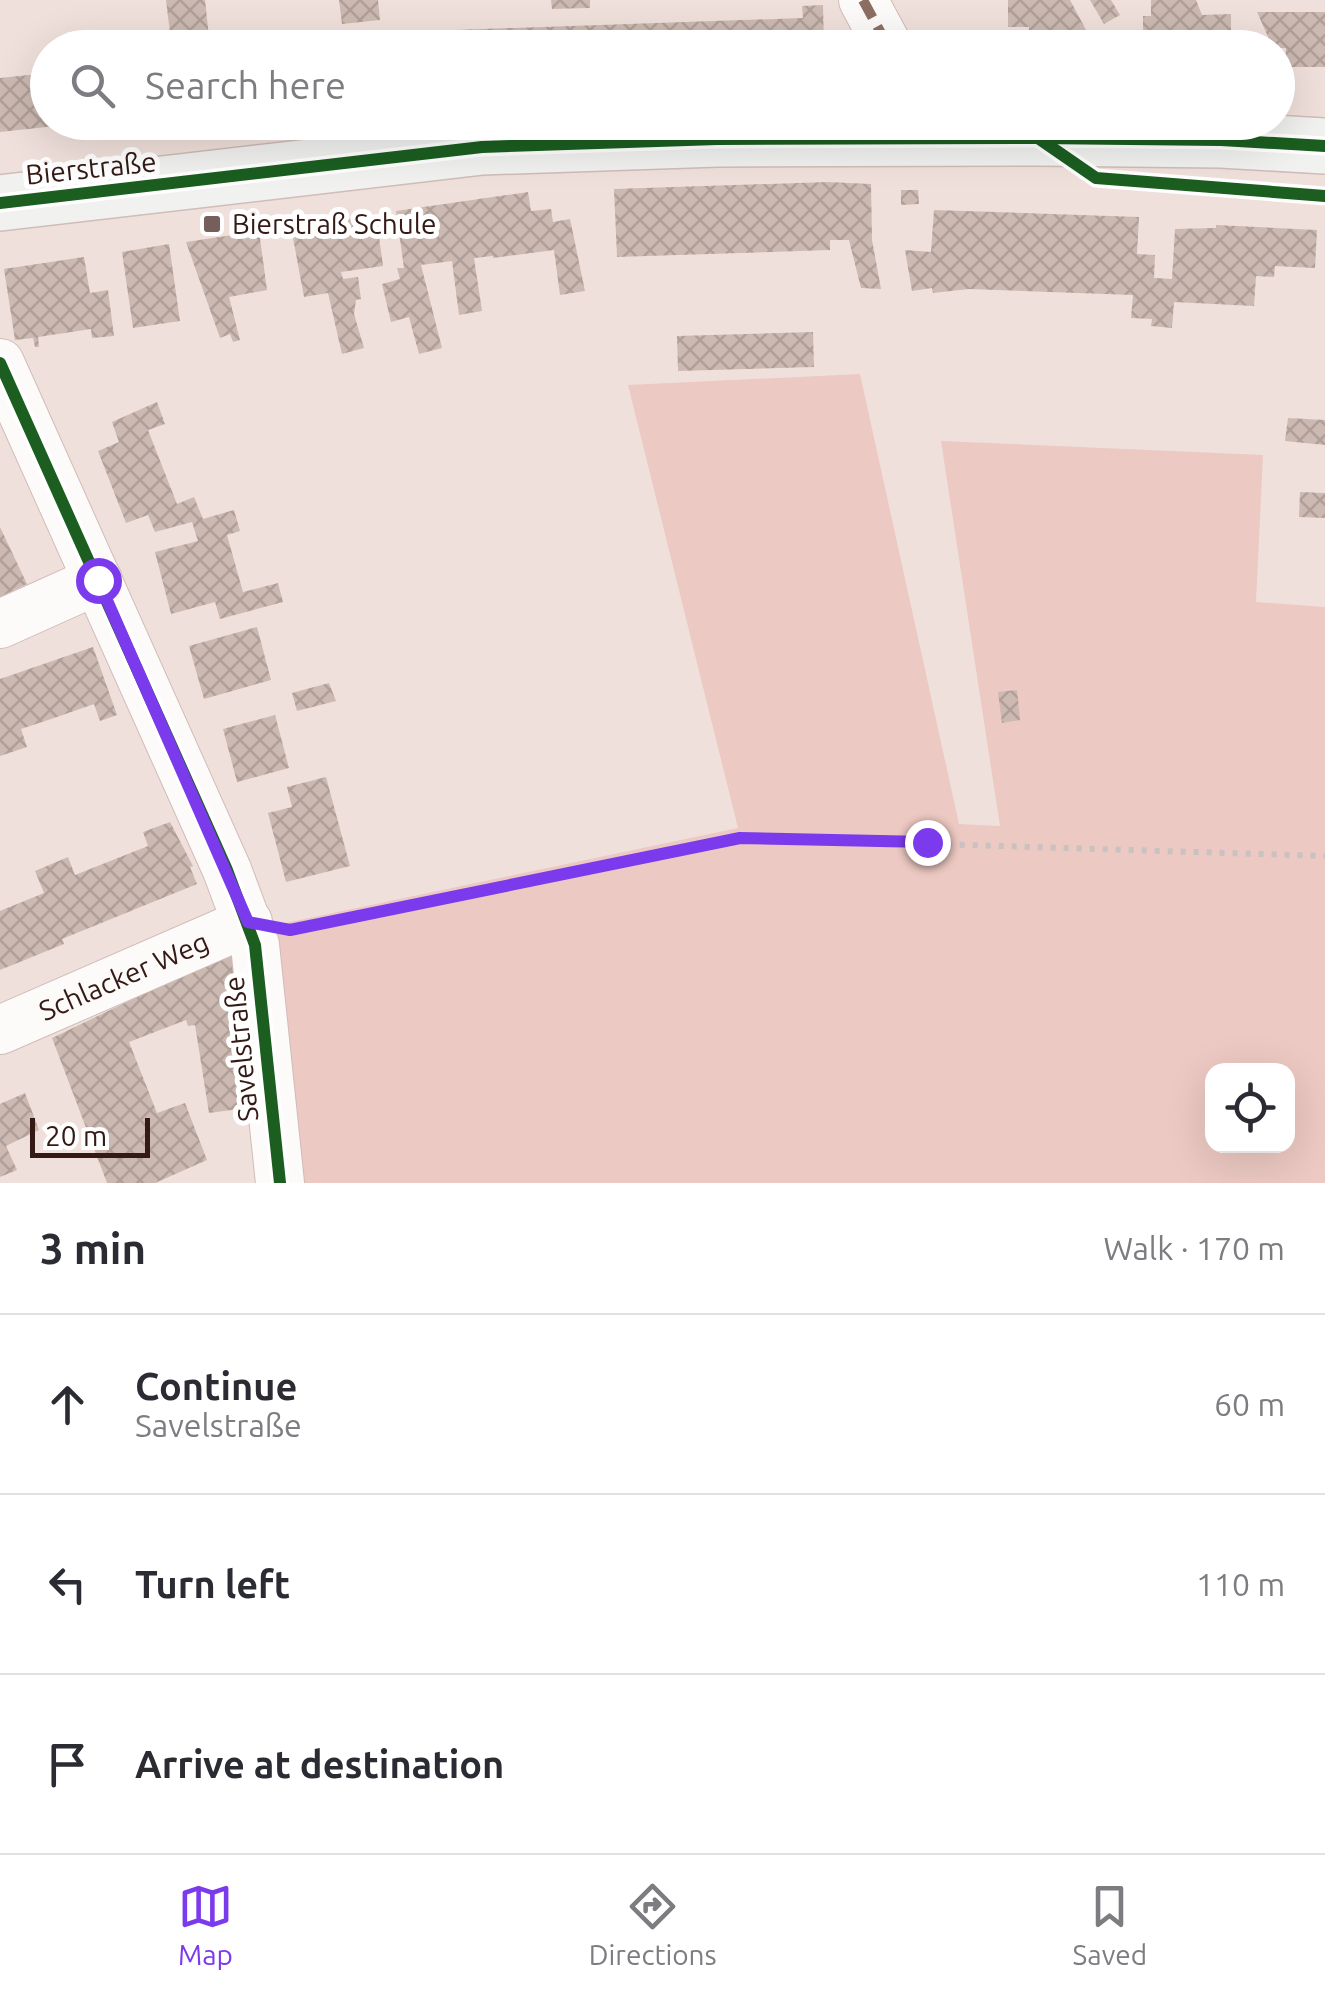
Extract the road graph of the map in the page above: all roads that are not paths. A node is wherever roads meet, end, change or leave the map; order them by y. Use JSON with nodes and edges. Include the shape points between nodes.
{"nodes":[{"id":1,"x":863,"y":0,"type":"edge"},
{"id":2,"x":880,"y":30,"type":"edge"},
{"id":3,"x":691,"y":140,"type":"edge"},
{"id":4,"x":1221,"y":140,"type":"edge"},
{"id":5,"x":1325,"y":146,"type":"edge"},
{"id":6,"x":0,"y":203,"type":"edge"},
{"id":7,"x":0,"y":363,"type":"edge"},
{"id":8,"x":98,"y":580,"type":"junction"},
{"id":9,"x":0,"y":624,"type":"edge"},
{"id":10,"x":248,"y":922,"type":"junction"},
{"id":11,"x":0,"y":1030,"type":"edge"},
{"id":12,"x":280,"y":1183,"type":"edge"}],
"edges":[{"from":1,"to":2,"type":"street"},
{"from":3,"to":6,"type":"main road","name":"Bierstraße","via":[[482,148]]},
{"from":4,"to":5,"type":"main road","name":"Bierstraße"},
{"from":7,"to":8,"type":"street","name":"Savelstraße"},
{"from":8,"to":9,"type":"street"},
{"from":8,"to":10,"type":"street","name":"Savelstraße"},
{"from":10,"to":11,"type":"street","name":"Schlacker Weg"},
{"from":10,"to":12,"type":"street","name":"Savelstraße"}]}
